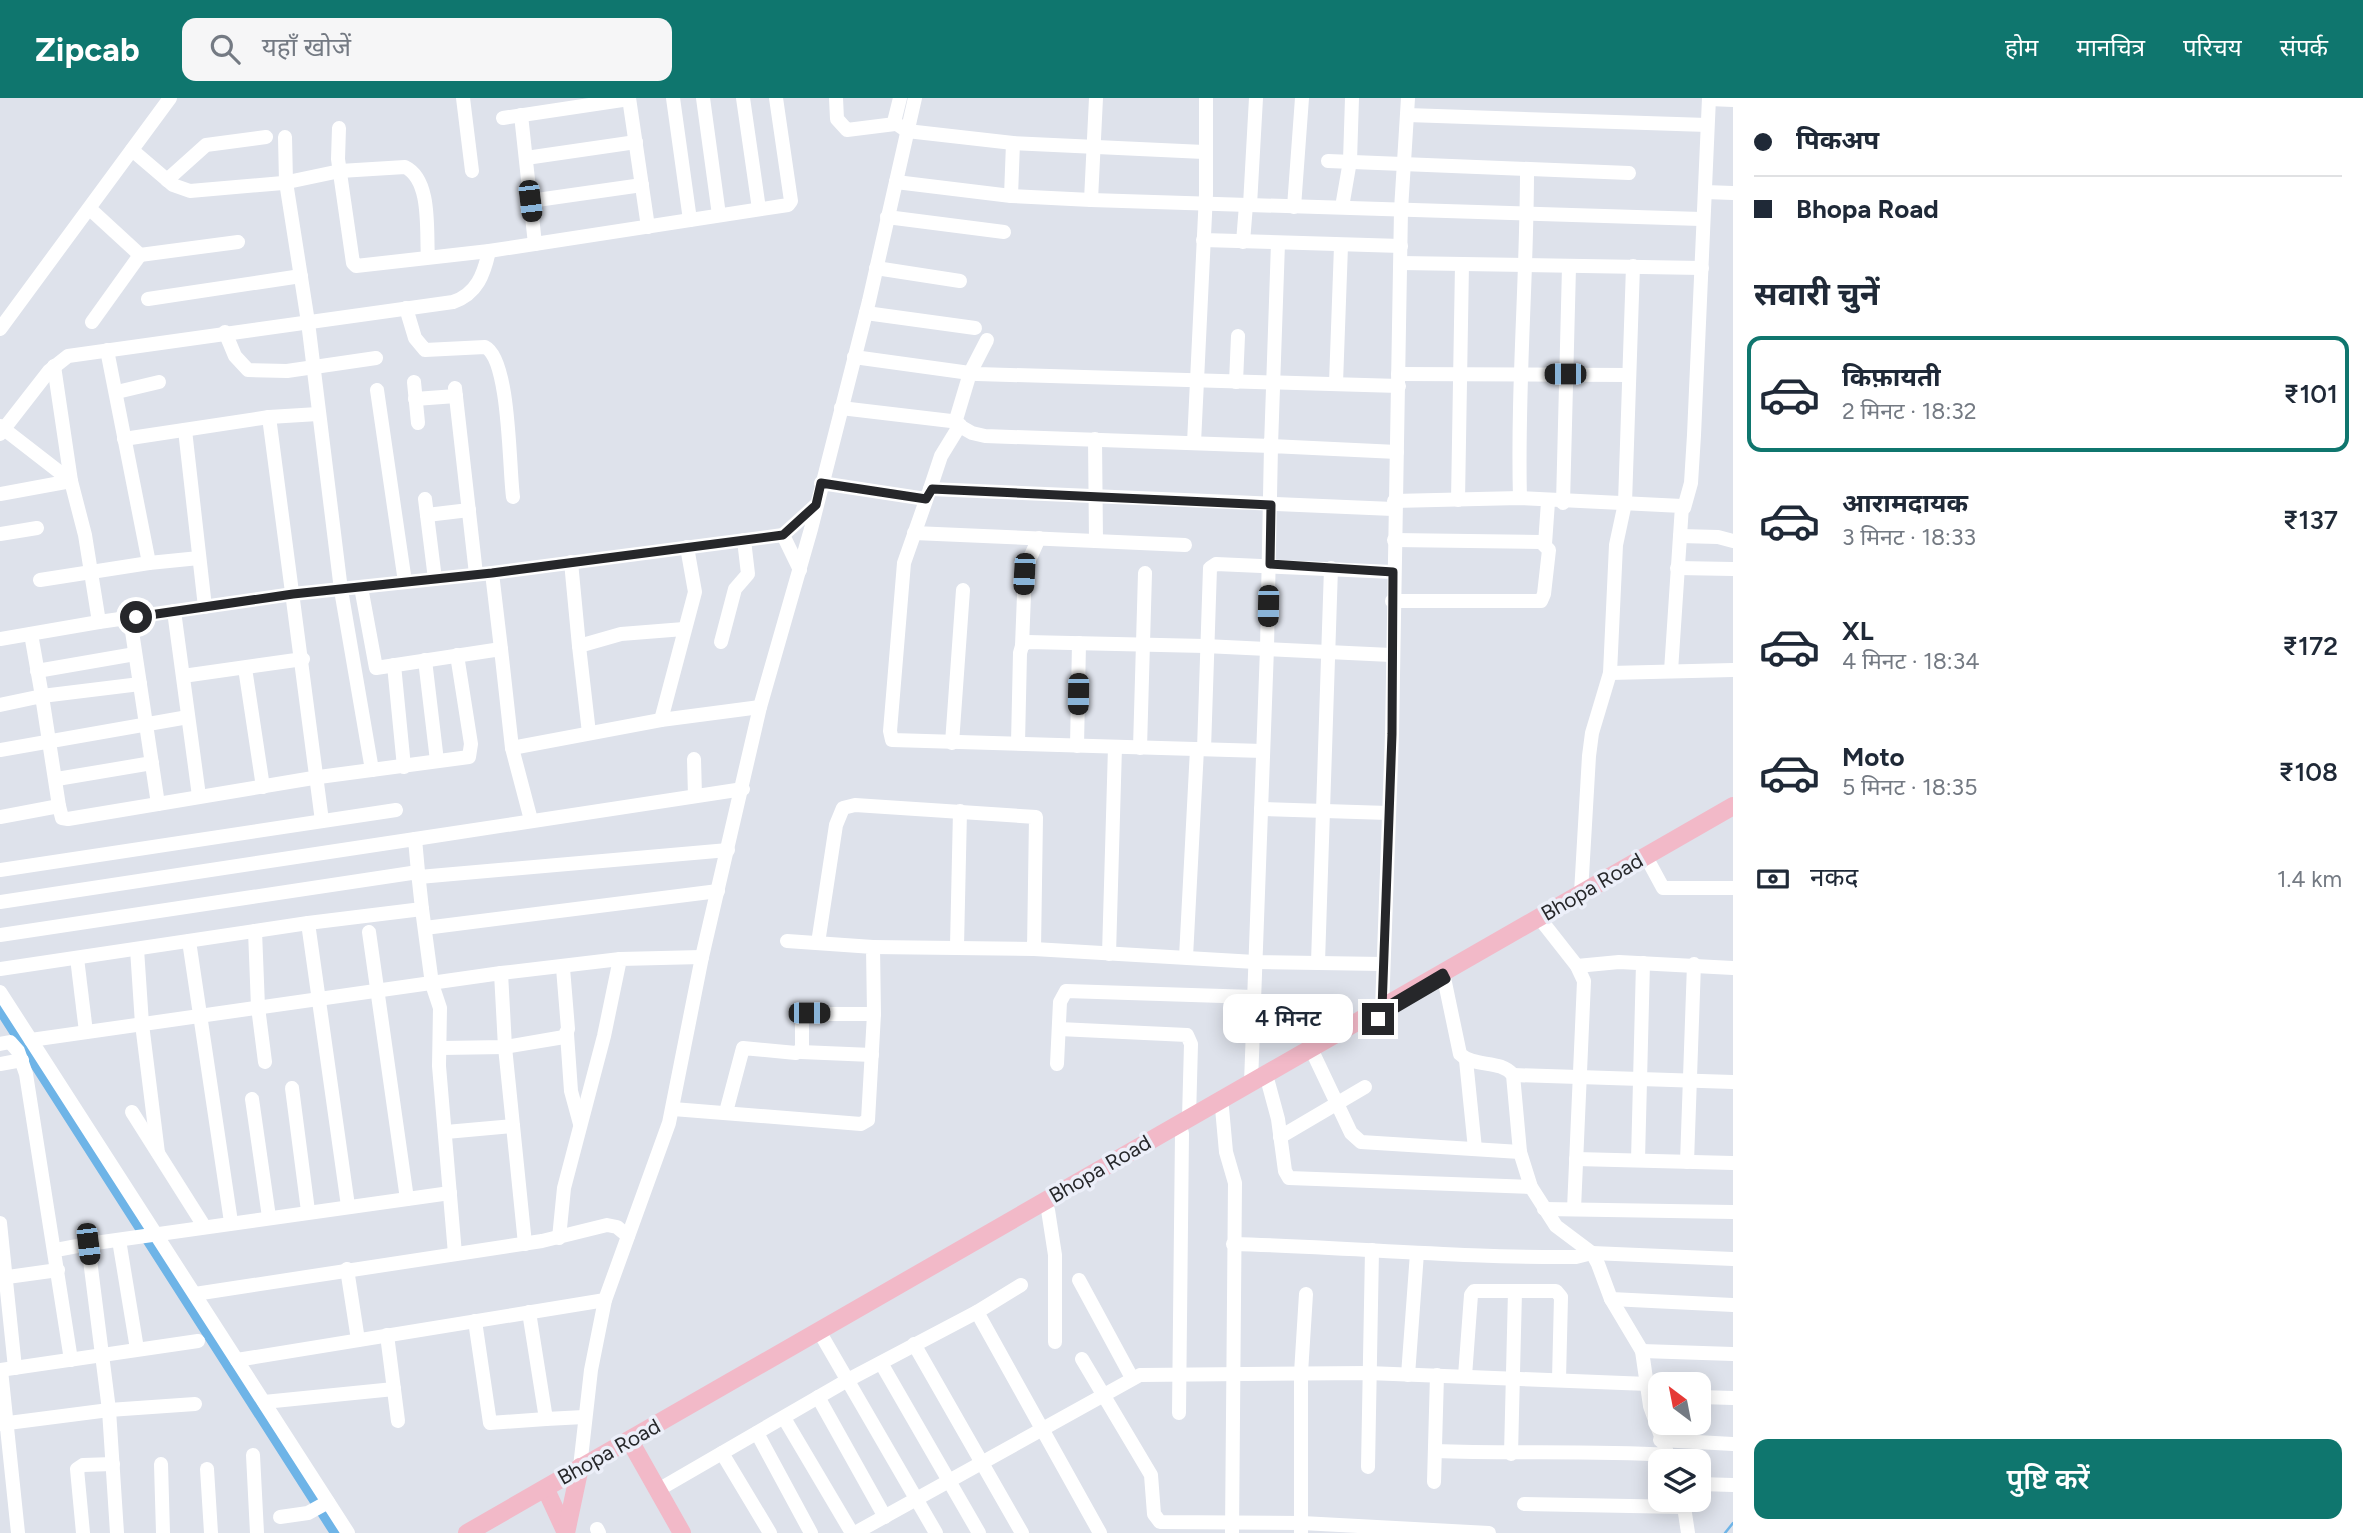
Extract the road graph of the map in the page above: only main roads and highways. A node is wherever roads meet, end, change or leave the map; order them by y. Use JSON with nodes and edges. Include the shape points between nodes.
{"nodes":[{"id":1,"x":1733,"y":806,"type":"edge"},
{"id":2,"x":1733,"y":817,"type":"edge"},
{"id":3,"x":1444,"y":976,"type":"junction"},
{"id":4,"x":1260,"y":1082,"type":"junction"},
{"id":5,"x":1185,"y":1126,"type":"junction"},
{"id":6,"x":821,"y":1335,"type":"junction"},
{"id":7,"x":632,"y":1444,"type":"junction"},
{"id":8,"x":580,"y":1471,"type":"junction"},
{"id":9,"x":548,"y":1494,"type":"junction"},
{"id":10,"x":467,"y":1533,"type":"edge"},
{"id":11,"x":482,"y":1533,"type":"edge"},
{"id":12,"x":566,"y":1533,"type":"edge"},
{"id":13,"x":682,"y":1533,"type":"edge"}],
"edges":[{"from":1,"to":3,"type":"main road","name":"Bhopa Road"},
{"from":2,"to":3,"type":"main road","name":"Bhopa Road","via":[[1544,925]]},
{"from":3,"to":4,"type":"main road","name":"Bhopa Road"},
{"from":3,"to":4,"type":"main road","name":"Bhopa Road","via":[[1314,1055]]},
{"from":4,"to":5,"type":"main road","name":"Bhopa Road"},
{"from":4,"to":5,"type":"main road","name":"Bhopa Road","via":[[1223,1108]]},
{"from":5,"to":6,"type":"main road","name":"Bhopa Road"},
{"from":5,"to":6,"type":"main road","name":"Bhopa Road","via":[[1048,1210]]},
{"from":6,"to":7,"type":"main road","name":"Bhopa Road"},
{"from":7,"to":8,"type":"main road","name":"Bhopa Road"},
{"from":7,"to":13,"type":"main road"},
{"from":8,"to":9,"type":"main road","name":"Bhopa Road"},
{"from":8,"to":10,"type":"main road","name":"Bhopa Road"},
{"from":8,"to":12,"type":"main road"},
{"from":9,"to":11,"type":"main road","name":"Bhopa Road"},
{"from":9,"to":12,"type":"main road"}]}
